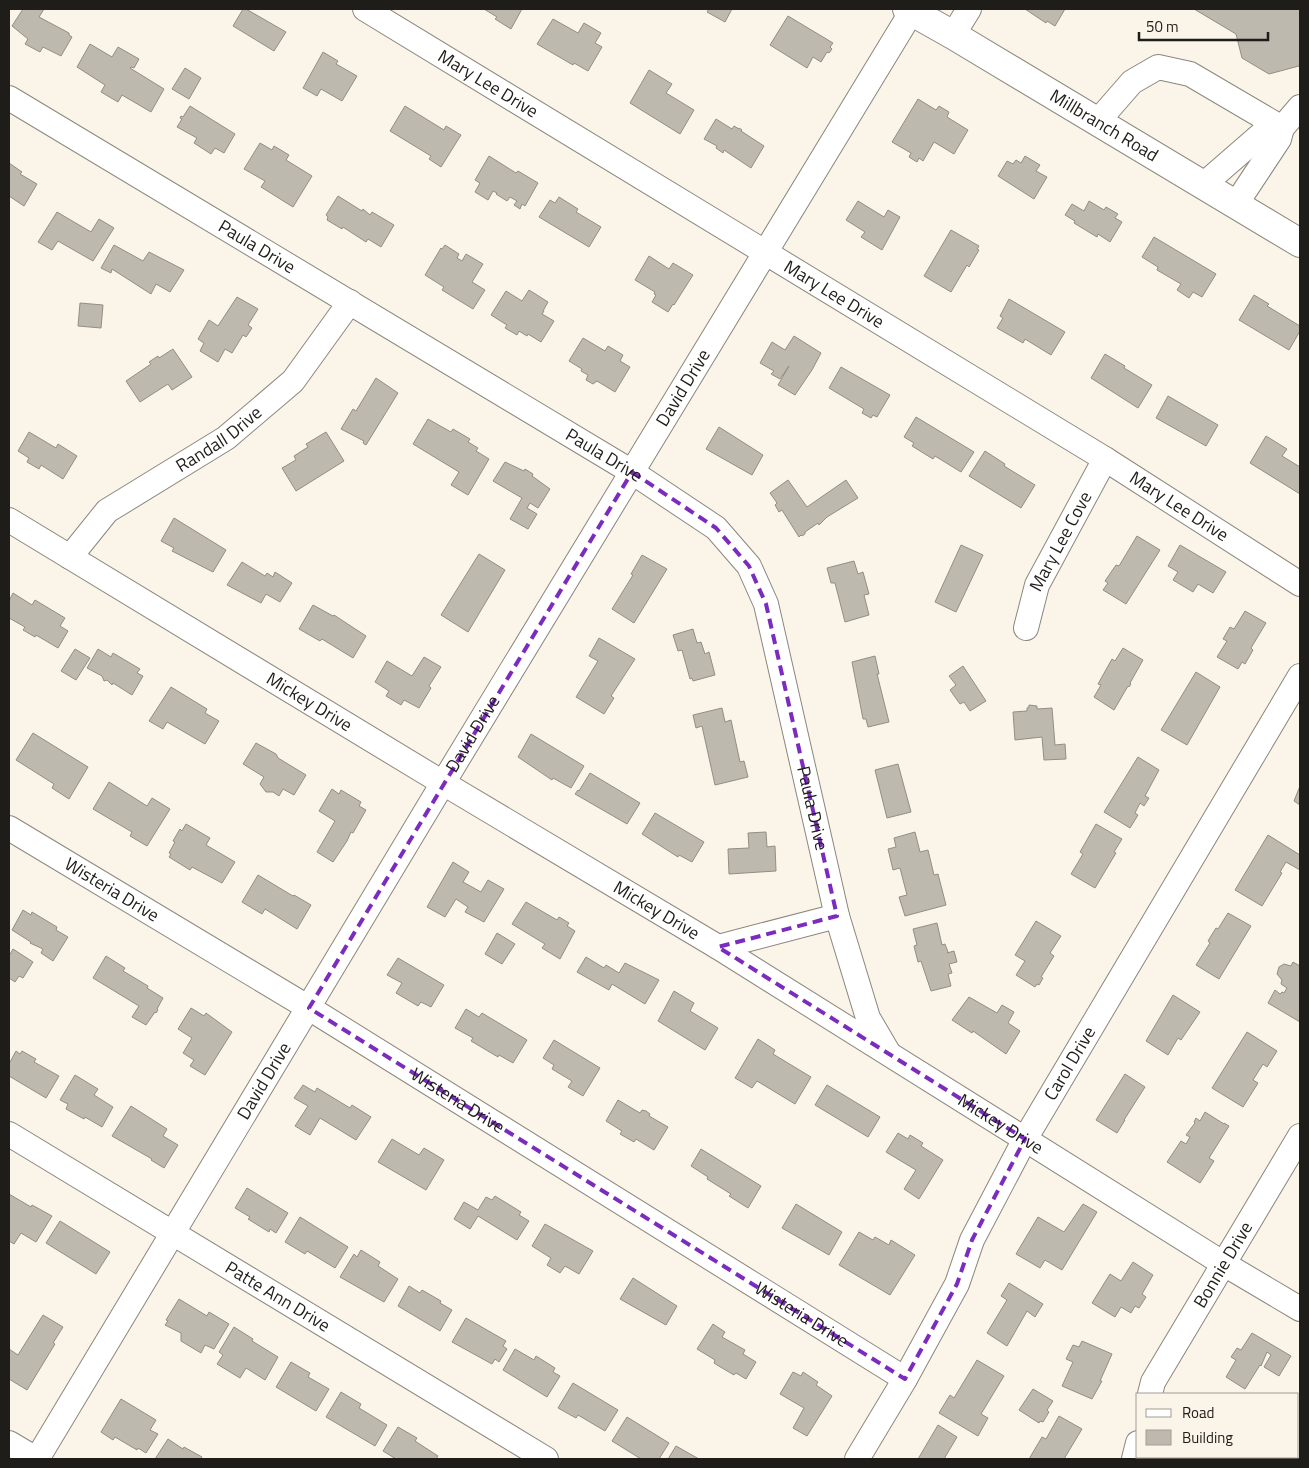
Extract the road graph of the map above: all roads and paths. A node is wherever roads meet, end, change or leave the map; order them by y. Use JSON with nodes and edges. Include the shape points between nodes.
{"nodes":[{"id":1,"x":365,"y":9,"type":"edge"},
{"id":2,"x":969,"y":9,"type":"edge"},
{"id":3,"x":910,"y":10,"type":"edge"},
{"id":4,"x":954,"y":35,"type":"junction"},
{"id":5,"x":9,"y":98,"type":"edge"},
{"id":6,"x":1300,"y":107,"type":"edge"},
{"id":7,"x":1098,"y":121,"type":"junction"},
{"id":8,"x":1282,"y":128,"type":"junction"},
{"id":9,"x":1203,"y":185,"type":"junction"},
{"id":10,"x":1236,"y":204,"type":"junction"},
{"id":11,"x":1300,"y":243,"type":"edge"},
{"id":12,"x":766,"y":254,"type":"junction"},
{"id":13,"x":350,"y":302,"type":"junction"},
{"id":14,"x":1105,"y":459,"type":"junction"},
{"id":15,"x":632,"y":472,"type":"junction"},
{"id":16,"x":9,"y":520,"type":"edge"},
{"id":17,"x":70,"y":557,"type":"junction"},
{"id":18,"x":1300,"y":584,"type":"edge"},
{"id":19,"x":1026,"y":628,"type":"dead end"},
{"id":20,"x":1300,"y":676,"type":"edge"},
{"id":21,"x":443,"y":783,"type":"junction"},
{"id":22,"x":9,"y":828,"type":"edge"},
{"id":23,"x":837,"y":916,"type":"junction"},
{"id":24,"x":718,"y":947,"type":"junction"},
{"id":25,"x":309,"y":1008,"type":"junction"},
{"id":26,"x":889,"y":1054,"type":"junction"},
{"id":27,"x":9,"y":1134,"type":"edge"},
{"id":28,"x":1300,"y":1136,"type":"edge"},
{"id":29,"x":1025,"y":1139,"type":"junction"},
{"id":30,"x":174,"y":1234,"type":"junction"},
{"id":31,"x":1224,"y":1264,"type":"junction"},
{"id":32,"x":1300,"y":1308,"type":"edge"},
{"id":33,"x":905,"y":1379,"type":"junction"},
{"id":34,"x":1150,"y":1393,"type":"edge"},
{"id":35,"x":9,"y":1442,"type":"edge"},
{"id":36,"x":37,"y":1459,"type":"edge"},
{"id":37,"x":546,"y":1459,"type":"edge"},
{"id":38,"x":857,"y":1459,"type":"edge"}],
"edges":[{"from":1,"to":12,"type":"street","name":"Mary Lee Drive"},
{"from":2,"to":4,"type":"street"},
{"from":3,"to":4,"type":"main road","name":"Millbranch Road"},
{"from":3,"to":12,"type":"street","name":"David Drive"},
{"from":4,"to":7,"type":"main road","name":"Millbranch Road"},
{"from":5,"to":13,"type":"street","name":"Paula Drive"},
{"from":6,"to":8,"type":"street"},
{"from":7,"to":8,"type":"street","via":[[1132,82],[1158,67],[1190,74]]},
{"from":7,"to":9,"type":"main road","name":"Millbranch Road"},
{"from":8,"to":9,"type":"street","via":[[1264,132]]},
{"from":8,"to":10,"type":"street","via":[[1279,138]]},
{"from":9,"to":10,"type":"main road","name":"Millbranch Road"},
{"from":10,"to":11,"type":"main road","name":"Millbranch Road"},
{"from":12,"to":14,"type":"street","name":"Mary Lee Drive"},
{"from":12,"to":15,"type":"street","name":"David Drive"},
{"from":13,"to":15,"type":"street","name":"Paula Drive"},
{"from":13,"to":17,"type":"street","name":"Randall Drive","via":[[293,381],[226,438],[106,512]]},
{"from":14,"to":18,"type":"street","name":"Mary Lee Drive"},
{"from":14,"to":19,"type":"street","name":"Mary Lee Cove","via":[[1037,585]]},
{"from":15,"to":21,"type":"street","name":"David Drive"},
{"from":15,"to":23,"type":"street","name":"Paula Drive","via":[[716,528],[748,566],[763,597]]},
{"from":16,"to":17,"type":"street","name":"Mickey Drive"},
{"from":17,"to":21,"type":"street","name":"Mickey Drive"},
{"from":20,"to":29,"type":"street","name":"Carol Drive"},
{"from":21,"to":24,"type":"street","name":"Mickey Drive"},
{"from":21,"to":25,"type":"street","name":"David Drive"},
{"from":22,"to":25,"type":"street","name":"Wisteria Drive"},
{"from":23,"to":24,"type":"street"},
{"from":23,"to":26,"type":"street","name":"Paula Drive","via":[[868,1018]]},
{"from":24,"to":26,"type":"street","name":"Mickey Drive"},
{"from":25,"to":30,"type":"street","name":"David Drive"},
{"from":25,"to":33,"type":"street","name":"Wisteria Drive"},
{"from":26,"to":29,"type":"street","name":"Mickey Drive"},
{"from":27,"to":30,"type":"street","name":"Patte Ann Drive"},
{"from":28,"to":31,"type":"street","name":"Bonnie Drive"},
{"from":29,"to":31,"type":"street","name":"Mickey Drive"},
{"from":29,"to":33,"type":"street","name":"Carol Drive","via":[[972,1240],[957,1284]]},
{"from":30,"to":36,"type":"street","name":"David Drive"},
{"from":30,"to":37,"type":"street","name":"Patte Ann Drive"},
{"from":31,"to":32,"type":"street","name":"Mickey Drive"},
{"from":31,"to":34,"type":"street","name":"Bonnie Drive","via":[[1153,1382]]},
{"from":33,"to":38,"type":"street","name":"Carol Drive"},
{"from":35,"to":36,"type":"street"}]}
